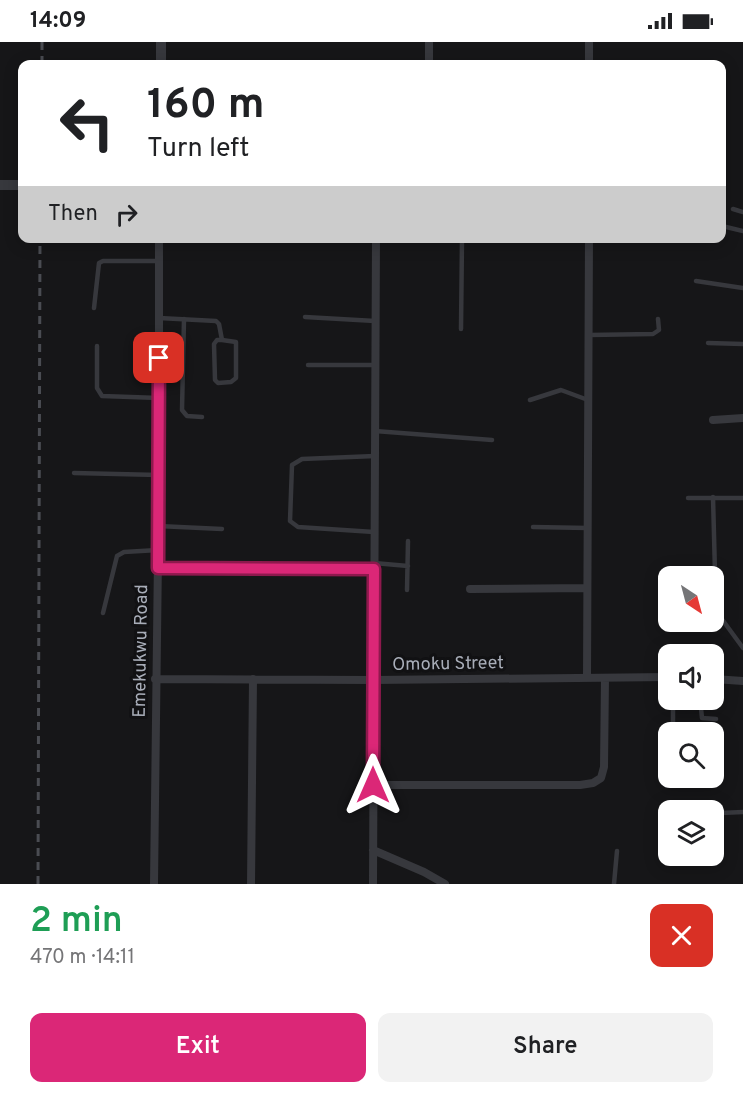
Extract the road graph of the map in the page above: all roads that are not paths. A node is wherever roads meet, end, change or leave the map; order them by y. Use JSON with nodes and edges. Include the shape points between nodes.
{"nodes":[{"id":1,"x":161,"y":42,"type":"edge"},
{"id":2,"x":429,"y":42,"type":"edge"},
{"id":3,"x":589,"y":42,"type":"edge"},
{"id":4,"x":160,"y":60,"type":"edge"},
{"id":5,"x":429,"y":60,"type":"edge"},
{"id":6,"x":589,"y":60,"type":"edge"},
{"id":7,"x":18,"y":184,"type":"edge"},
{"id":8,"x":0,"y":185,"type":"edge"},
{"id":9,"x":733,"y":209,"type":"dead end"},
{"id":10,"x":743,"y":212,"type":"edge"},
{"id":11,"x":726,"y":227,"type":"edge"},
{"id":12,"x":743,"y":231,"type":"edge"},
{"id":13,"x":159,"y":243,"type":"edge"},
{"id":14,"x":376,"y":243,"type":"edge"},
{"id":15,"x":462,"y":243,"type":"edge"},
{"id":16,"x":589,"y":243,"type":"edge"},
{"id":17,"x":159,"y":261,"type":"junction"},
{"id":18,"x":696,"y":281,"type":"dead end"},
{"id":19,"x":743,"y":288,"type":"edge"},
{"id":20,"x":94,"y":308,"type":"dead end"},
{"id":21,"x":305,"y":317,"type":"dead end"},
{"id":22,"x":159,"y":318,"type":"junction"},
{"id":23,"x":184,"y":319,"type":"junction"},
{"id":24,"x":658,"y":319,"type":"dead end"},
{"id":25,"x":375,"y":321,"type":"junction"},
{"id":26,"x":461,"y":329,"type":"dead end"},
{"id":27,"x":589,"y":335,"type":"junction"},
{"id":28,"x":222,"y":340,"type":"junction"},
{"id":29,"x":708,"y":343,"type":"dead end"},
{"id":30,"x":743,"y":344,"type":"edge"},
{"id":31,"x":97,"y":346,"type":"dead end"},
{"id":32,"x":308,"y":365,"type":"dead end"},
{"id":33,"x":375,"y":365,"type":"junction"},
{"id":34,"x":159,"y":398,"type":"junction"},
{"id":35,"x":530,"y":400,"type":"dead end"},
{"id":36,"x":588,"y":400,"type":"junction"},
{"id":37,"x":202,"y":417,"type":"dead end"},
{"id":38,"x":743,"y":418,"type":"edge"},
{"id":39,"x":712,"y":420,"type":"dead end"},
{"id":40,"x":375,"y":431,"type":"junction"},
{"id":41,"x":492,"y":440,"type":"dead end"},
{"id":42,"x":375,"y":456,"type":"junction"},
{"id":43,"x":75,"y":473,"type":"dead end"},
{"id":44,"x":159,"y":475,"type":"junction"},
{"id":45,"x":713,"y":497,"type":"junction"},
{"id":46,"x":688,"y":498,"type":"dead end"},
{"id":47,"x":743,"y":498,"type":"edge"},
{"id":48,"x":158,"y":526,"type":"junction"},
{"id":49,"x":533,"y":527,"type":"dead end"},
{"id":50,"x":588,"y":528,"type":"junction"},
{"id":51,"x":222,"y":529,"type":"dead end"},
{"id":52,"x":374,"y":532,"type":"junction"},
{"id":53,"x":408,"y":541,"type":"dead end"},
{"id":54,"x":158,"y":550,"type":"junction"},
{"id":55,"x":374,"y":566,"type":"junction"},
{"id":56,"x":408,"y":566,"type":"junction"},
{"id":57,"x":158,"y":568,"type":"junction"},
{"id":58,"x":587,"y":588,"type":"junction"},
{"id":59,"x":470,"y":589,"type":"dead end"},
{"id":60,"x":407,"y":590,"type":"dead end"},
{"id":61,"x":103,"y":613,"type":"dead end"},
{"id":62,"x":743,"y":648,"type":"edge"},
{"id":63,"x":658,"y":677,"type":"edge"},
{"id":64,"x":587,"y":678,"type":"junction"},
{"id":65,"x":605,"y":678,"type":"junction"},
{"id":66,"x":155,"y":679,"type":"junction"},
{"id":67,"x":253,"y":679,"type":"junction"},
{"id":68,"x":374,"y":680,"type":"junction"},
{"id":69,"x":724,"y":680,"type":"edge"},
{"id":70,"x":743,"y":681,"type":"edge"},
{"id":71,"x":701,"y":710,"type":"edge"},
{"id":72,"x":716,"y":719,"type":"dead end"},
{"id":73,"x":373,"y":785,"type":"junction"},
{"id":74,"x":743,"y":812,"type":"edge"},
{"id":75,"x":724,"y":813,"type":"edge"},
{"id":76,"x":373,"y":849,"type":"junction"},
{"id":77,"x":617,"y":851,"type":"dead end"},
{"id":78,"x":154,"y":884,"type":"edge"},
{"id":79,"x":251,"y":884,"type":"edge"},
{"id":80,"x":373,"y":884,"type":"edge"},
{"id":81,"x":445,"y":884,"type":"edge"},
{"id":82,"x":614,"y":884,"type":"edge"}],
"edges":[{"from":1,"to":4,"type":"street"},
{"from":2,"to":5,"type":"street"},
{"from":3,"to":6,"type":"street"},
{"from":7,"to":8,"type":"street"},
{"from":9,"to":10,"type":"lane"},
{"from":11,"to":12,"type":"lane"},
{"from":13,"to":17,"type":"street","name":"Emekukwu Road"},
{"from":14,"to":25,"type":"street"},
{"from":15,"to":26,"type":"lane"},
{"from":16,"to":27,"type":"street"},
{"from":17,"to":20,"type":"lane","via":[[99,263]]},
{"from":17,"to":22,"type":"street","name":"Emekukwu Road"},
{"from":18,"to":19,"type":"lane"},
{"from":21,"to":25,"type":"lane"},
{"from":22,"to":23,"type":"lane"},
{"from":22,"to":34,"type":"street","name":"Emekukwu Road"},
{"from":23,"to":28,"type":"lane","via":[[216,321]]},
{"from":23,"to":37,"type":"lane","via":[[182,410],[187,416]]},
{"from":24,"to":27,"type":"lane","via":[[657,333]]},
{"from":25,"to":33,"type":"street"},
{"from":27,"to":36,"type":"street"},
{"from":28,"to":28,"type":"lane","via":[[236,342],[236,378],[218,383],[214,380],[214,344]]},
{"from":29,"to":30,"type":"lane"},
{"from":31,"to":34,"type":"lane","via":[[97,387],[102,396]]},
{"from":32,"to":33,"type":"lane"},
{"from":33,"to":40,"type":"street"},
{"from":34,"to":44,"type":"street","name":"Emekukwu Road"},
{"from":35,"to":36,"type":"lane","via":[[561,390]]},
{"from":36,"to":50,"type":"street"},
{"from":38,"to":39,"type":"street"},
{"from":40,"to":41,"type":"lane"},
{"from":40,"to":42,"type":"street"},
{"from":42,"to":52,"type":"street"},
{"from":42,"to":52,"type":"lane","via":[[295,462],[290,521],[298,527]]},
{"from":43,"to":44,"type":"lane"},
{"from":44,"to":48,"type":"street","name":"Emekukwu Road"},
{"from":45,"to":46,"type":"lane"},
{"from":45,"to":47,"type":"lane"},
{"from":45,"to":62,"type":"lane","via":[[716,611]]},
{"from":48,"to":51,"type":"lane"},
{"from":48,"to":54,"type":"street","name":"Emekukwu Road"},
{"from":49,"to":50,"type":"lane"},
{"from":50,"to":58,"type":"street"},
{"from":52,"to":55,"type":"street"},
{"from":53,"to":56,"type":"lane"},
{"from":54,"to":57,"type":"street","name":"Emekukwu Road"},
{"from":54,"to":61,"type":"lane","via":[[117,556]]},
{"from":55,"to":56,"type":"lane"},
{"from":55,"to":57,"type":"street"},
{"from":55,"to":68,"type":"street"},
{"from":56,"to":60,"type":"lane"},
{"from":57,"to":66,"type":"street","name":"Emekukwu Road"},
{"from":58,"to":59,"type":"street"},
{"from":58,"to":64,"type":"street"},
{"from":63,"to":65,"type":"street","name":"Omoku Street"},
{"from":64,"to":65,"type":"street","name":"Omoku Street"},
{"from":64,"to":68,"type":"street","name":"Omoku Street"},
{"from":65,"to":73,"type":"street","via":[[604,767],[601,778],[593,783]]},
{"from":66,"to":67,"type":"street","name":"Omoku Street"},
{"from":66,"to":78,"type":"street","name":"Emekukwu Road"},
{"from":67,"to":68,"type":"street","name":"Omoku Street"},
{"from":67,"to":79,"type":"street"},
{"from":68,"to":73,"type":"street"},
{"from":69,"to":70,"type":"street"},
{"from":71,"to":72,"type":"lane","via":[[702,718]]},
{"from":73,"to":76,"type":"street"},
{"from":74,"to":75,"type":"lane"},
{"from":76,"to":80,"type":"street"},
{"from":76,"to":81,"type":"street"},
{"from":77,"to":82,"type":"lane"}]}
